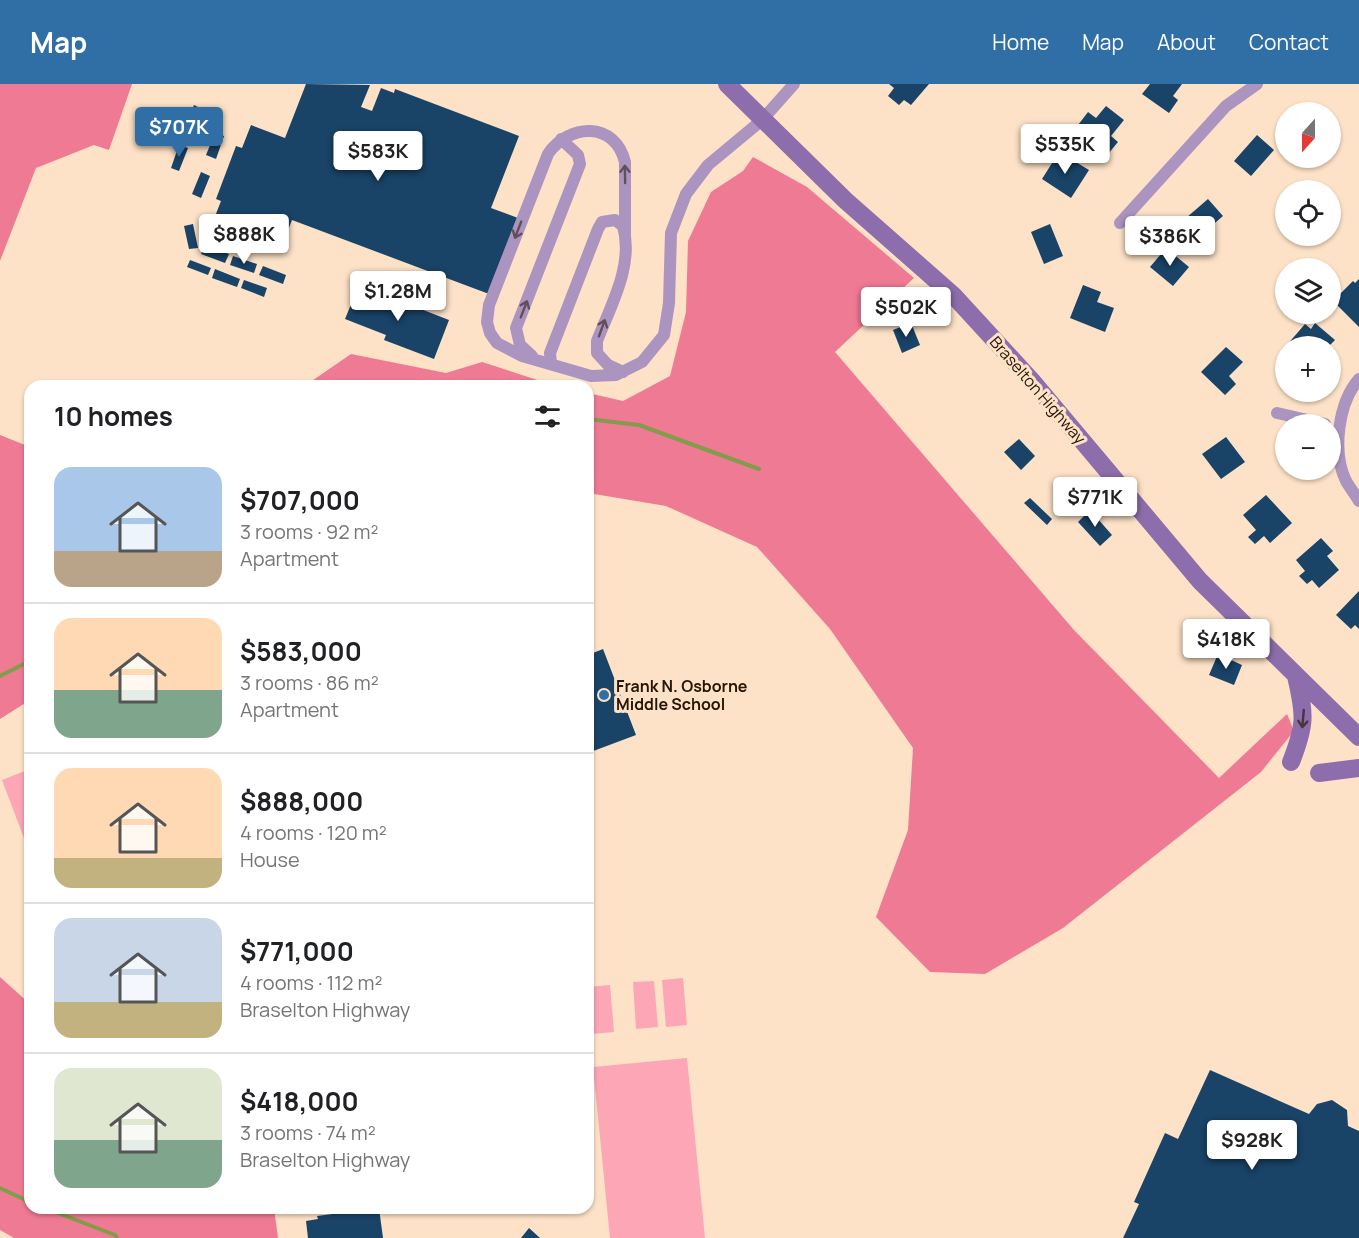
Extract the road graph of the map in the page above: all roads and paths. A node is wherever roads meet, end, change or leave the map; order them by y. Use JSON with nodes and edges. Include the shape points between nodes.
{"nodes":[{"id":1,"x":727,"y":84,"type":"edge"},
{"id":2,"x":794,"y":84,"type":"edge"},
{"id":3,"x":1257,"y":84,"type":"edge"},
{"id":4,"x":762,"y":120,"type":"junction"},
{"id":5,"x":561,"y":139,"type":"junction"},
{"id":6,"x":1120,"y":223,"type":"dead end"},
{"id":7,"x":625,"y":233,"type":"junction"},
{"id":8,"x":535,"y":359,"type":"junction"},
{"id":9,"x":551,"y":363,"type":"junction"},
{"id":10,"x":623,"y":372,"type":"junction"},
{"id":11,"x":1359,"y":379,"type":"edge"},
{"id":12,"x":1277,"y":413,"type":"dead end"},
{"id":13,"x":1281,"y":414,"type":"edge"},
{"id":14,"x":1340,"y":414,"type":"edge"},
{"id":15,"x":1341,"y":460,"type":"edge"},
{"id":16,"x":1359,"y":501,"type":"edge"},
{"id":17,"x":1296,"y":676,"type":"junction"},
{"id":18,"x":1359,"y":737,"type":"edge"},
{"id":19,"x":1291,"y":762,"type":"dead end"},
{"id":20,"x":1359,"y":768,"type":"edge"},
{"id":21,"x":1319,"y":773,"type":"dead end"}],
"edges":[{"from":1,"to":4,"type":"main road","name":"Braselton Highway"},
{"from":2,"to":4,"type":"street"},
{"from":3,"to":6,"type":"street","via":[[1226,106]]},
{"from":4,"to":10,"type":"street","via":[[708,165],[686,194],[671,233],[664,335],[642,362]]},
{"from":4,"to":17,"type":"main road","name":"Braselton Highway","via":[[954,296],[1032,381],[1200,581]]},
{"from":7,"to":5,"type":"street","one_way":true,"via":[[622,151],[614,142],[585,130]]},
{"from":8,"to":5,"type":"street","one_way":true,"via":[[520,345],[516,328],[580,164],[578,154]]},
{"from":5,"to":8,"type":"street","one_way":true,"via":[[548,154],[489,305],[487,322],[497,344]]},
{"from":7,"to":9,"type":"street","via":[[615,220],[602,222],[550,353]]},
{"from":10,"to":7,"type":"street","one_way":true,"via":[[608,365],[597,353],[597,342],[625,264]]},
{"from":8,"to":9,"type":"street"},
{"from":9,"to":10,"type":"street","via":[[591,376]]},
{"from":11,"to":14,"type":"street"},
{"from":12,"to":13,"type":"street"},
{"from":15,"to":16,"type":"street","via":[[1345,479]]},
{"from":17,"to":18,"type":"main road","name":"Braselton Highway"},
{"from":17,"to":19,"type":"main road","one_way":true,"via":[[1304,709],[1301,736]]},
{"from":20,"to":21,"type":"main road"}]}
